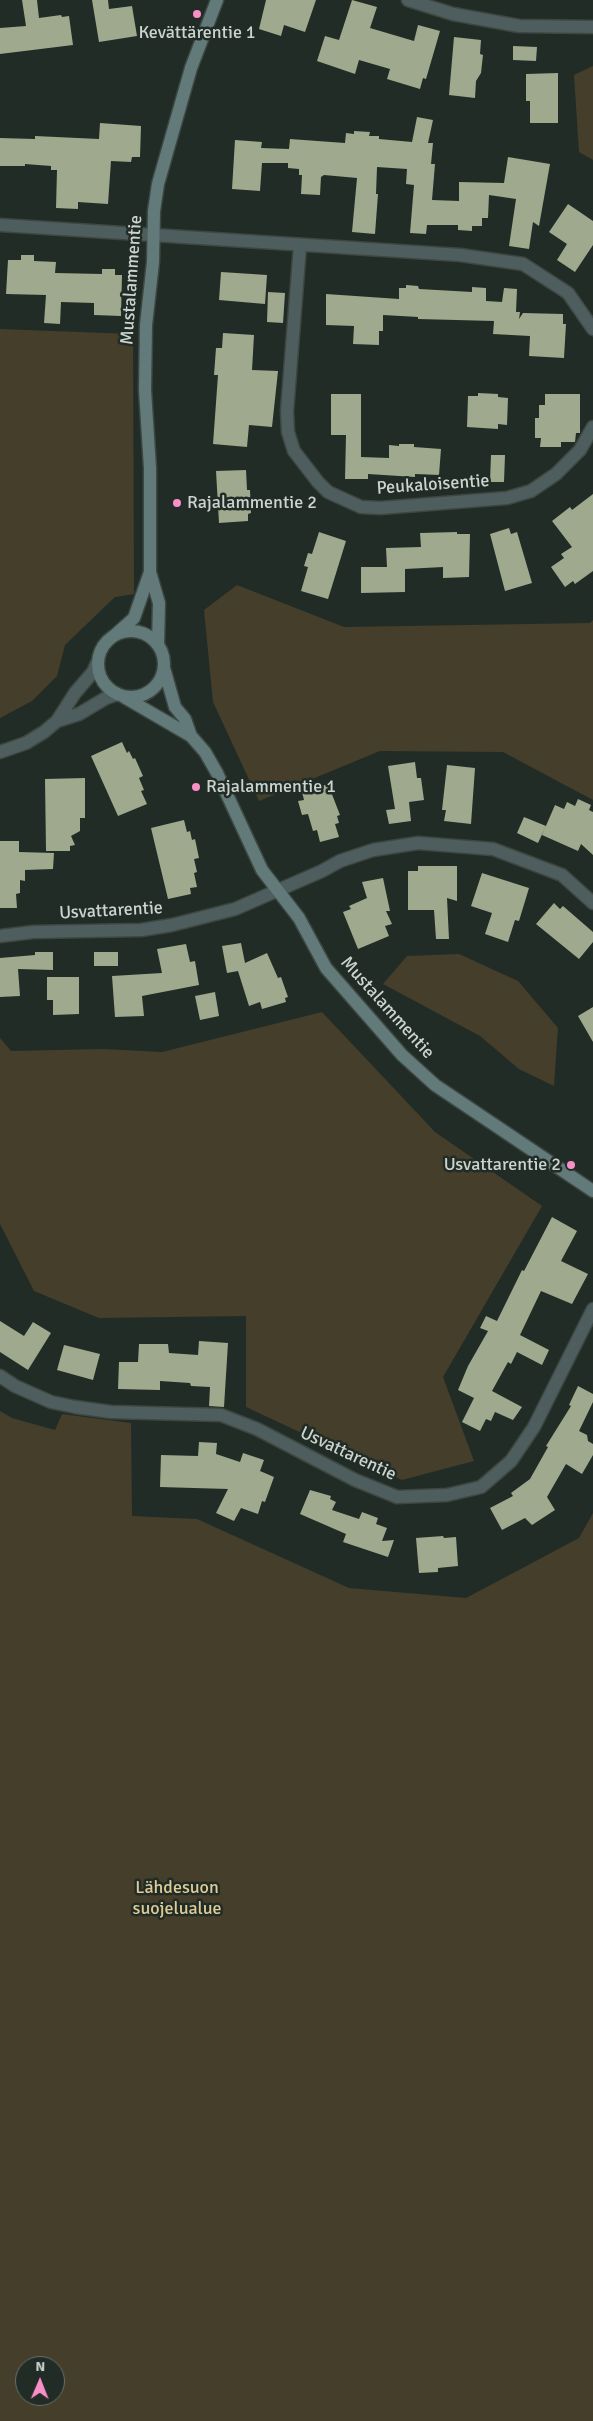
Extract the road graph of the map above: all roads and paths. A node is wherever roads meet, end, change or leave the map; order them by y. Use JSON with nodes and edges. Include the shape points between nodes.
{"nodes":[{"id":1,"x":217,"y":0,"type":"edge"},
{"id":2,"x":408,"y":0,"type":"edge"},
{"id":3,"x":593,"y":27,"type":"edge"},
{"id":4,"x":0,"y":225,"type":"edge"},
{"id":5,"x":152,"y":234,"type":"junction"},
{"id":6,"x":300,"y":246,"type":"junction"},
{"id":7,"x":593,"y":329,"type":"edge"},
{"id":8,"x":593,"y":427,"type":"edge"},
{"id":9,"x":150,"y":572,"type":"junction"},
{"id":10,"x":116,"y":635,"type":"junction"},
{"id":11,"x":158,"y":645,"type":"junction"},
{"id":12,"x":97,"y":663,"type":"junction"},
{"id":13,"x":164,"y":668,"type":"junction"},
{"id":14,"x":121,"y":696,"type":"junction"},
{"id":15,"x":58,"y":721,"type":"junction"},
{"id":16,"x":191,"y":736,"type":"junction"},
{"id":17,"x":0,"y":752,"type":"edge"},
{"id":18,"x":278,"y":892,"type":"junction"},
{"id":19,"x":593,"y":903,"type":"edge"},
{"id":20,"x":0,"y":936,"type":"edge"},
{"id":21,"x":593,"y":1192,"type":"edge"},
{"id":22,"x":593,"y":1309,"type":"edge"},
{"id":23,"x":0,"y":1376,"type":"edge"}],
"edges":[{"from":1,"to":5,"type":"street","name":"Mustalammentie","via":[[191,68],[158,184]]},
{"from":2,"to":3,"type":"street","via":[[453,14],[519,26]]},
{"from":4,"to":5,"type":"street"},
{"from":5,"to":6,"type":"street"},
{"from":5,"to":9,"type":"street","name":"Mustalammentie","via":[[145,390],[150,468]]},
{"from":6,"to":7,"type":"street","via":[[460,255],[523,264],[568,293]]},
{"from":6,"to":8,"type":"street","name":"Peukaloisentie","via":[[288,432],[294,452],[328,492],[361,507],[380,508],[507,498],[531,491],[556,474],[580,450]]},
{"from":9,"to":10,"type":"street","name":"Mustalammentie","via":[[134,618]]},
{"from":9,"to":11,"type":"street","name":"Mustalammentie","via":[[159,603]]},
{"from":10,"to":11,"type":"street","via":[[140,632]]},
{"from":10,"to":12,"type":"street","via":[[100,650]]},
{"from":11,"to":13,"type":"street"},
{"from":12,"to":14,"type":"street","via":[[102,682]]},
{"from":12,"to":15,"type":"street"},
{"from":13,"to":14,"type":"street","via":[[154,688],[135,698]]},
{"from":13,"to":16,"type":"street","name":"Mustalammentie","via":[[175,707],[185,719]]},
{"from":14,"to":15,"type":"street","via":[[106,698],[79,714]]},
{"from":14,"to":16,"type":"street","name":"Mustalammentie"},
{"from":15,"to":17,"type":"street","via":[[26,743]]},
{"from":16,"to":18,"type":"street","name":"Mustalammentie","via":[[217,772],[262,870]]},
{"from":18,"to":19,"type":"street","name":"Usvattarentie","via":[[340,861],[373,850],[418,843],[492,850],[562,876]]},
{"from":18,"to":20,"type":"street","name":"Usvattarentie","via":[[235,909],[172,926]]},
{"from":18,"to":21,"type":"street","name":"Mustalammentie","via":[[298,918],[326,968],[402,1055],[435,1085]]},
{"from":22,"to":23,"type":"street","name":"Usvattarentie","via":[[534,1427],[511,1461],[481,1487],[447,1495],[397,1497],[355,1480],[257,1429],[221,1415],[111,1412],[75,1407],[52,1402]]}]}
